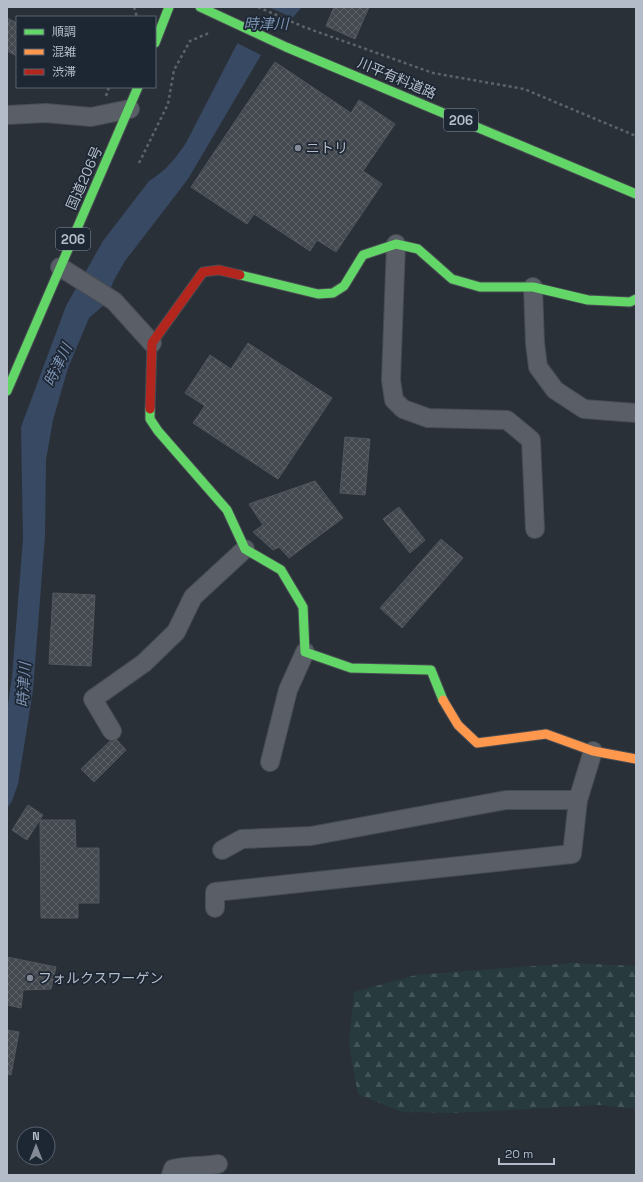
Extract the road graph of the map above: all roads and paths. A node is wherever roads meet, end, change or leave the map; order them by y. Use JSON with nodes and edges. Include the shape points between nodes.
{"nodes":[{"id":1,"x":169,"y":7,"type":"edge"},
{"id":2,"x":200,"y":7,"type":"edge"},
{"id":3,"x":258,"y":7,"type":"edge"},
{"id":4,"x":215,"y":32,"type":"dead end"},
{"id":5,"x":156,"y":40,"type":"edge"},
{"id":6,"x":138,"y":88,"type":"edge"},
{"id":7,"x":130,"y":109,"type":"junction"},
{"id":8,"x":7,"y":115,"type":"edge"},
{"id":9,"x":636,"y":136,"type":"edge"},
{"id":10,"x":139,"y":163,"type":"dead end"},
{"id":11,"x":636,"y":194,"type":"edge"},
{"id":12,"x":396,"y":244,"type":"junction"},
{"id":13,"x":60,"y":267,"type":"junction"},
{"id":14,"x":534,"y":287,"type":"junction"},
{"id":15,"x":636,"y":299,"type":"edge"},
{"id":16,"x":152,"y":343,"type":"junction"},
{"id":17,"x":7,"y":391,"type":"edge"},
{"id":18,"x":636,"y":413,"type":"edge"},
{"id":19,"x":535,"y":529,"type":"dead end"},
{"id":20,"x":246,"y":549,"type":"junction"},
{"id":21,"x":305,"y":652,"type":"junction"},
{"id":22,"x":112,"y":731,"type":"dead end"},
{"id":23,"x":593,"y":752,"type":"junction"},
{"id":24,"x":636,"y":759,"type":"edge"},
{"id":25,"x":270,"y":762,"type":"dead end"},
{"id":26,"x":578,"y":800,"type":"junction"},
{"id":27,"x":222,"y":850,"type":"dead end"},
{"id":28,"x":215,"y":908,"type":"dead end"},
{"id":29,"x":218,"y":1164,"type":"dead end"},
{"id":30,"x":171,"y":1175,"type":"edge"}],
"edges":[{"from":1,"to":5,"type":"main road"},
{"from":2,"to":11,"type":"main road","name":"川平有料道路","number":"206","via":[[286,47]]},
{"from":3,"to":9,"type":"path","via":[[304,27],[433,73],[524,89]]},
{"from":4,"to":10,"type":"path","via":[[190,41],[174,70],[168,104]]},
{"from":6,"to":7,"type":"main road","name":"国道206号","number":"206"},
{"from":7,"to":8,"type":"street","via":[[91,117],[46,113]]},
{"from":7,"to":13,"type":"main road","name":"国道206号","number":"206"},
{"from":12,"to":14,"type":"main road","via":[[418,249],[452,279],[480,287]]},
{"from":12,"to":16,"type":"main road","via":[[364,255],[344,286],[333,294],[318,294],[220,270],[203,272]]},
{"from":12,"to":19,"type":"street","via":[[391,380],[394,400],[403,410],[428,418],[507,420],[531,440]]},
{"from":13,"to":16,"type":"street","via":[[114,301]]},
{"from":13,"to":17,"type":"main road","name":"国道206号","number":"206"},
{"from":14,"to":15,"type":"main road","via":[[588,300],[630,302]]},
{"from":14,"to":18,"type":"street","via":[[538,368],[555,390],[584,409]]},
{"from":16,"to":20,"type":"main road","via":[[150,419],[227,510]]},
{"from":20,"to":21,"type":"main road","via":[[282,570],[303,607]]},
{"from":20,"to":22,"type":"street","via":[[193,597],[176,632],[144,663],[93,698]]},
{"from":21,"to":23,"type":"main road","via":[[351,668],[431,670],[443,700],[458,725],[477,743],[546,734]]},
{"from":21,"to":25,"type":"street","via":[[288,690]]},
{"from":23,"to":24,"type":"main road"},
{"from":23,"to":26,"type":"street"},
{"from":26,"to":27,"type":"street","via":[[506,800],[310,836],[242,839]]},
{"from":26,"to":28,"type":"street","via":[[572,854],[215,892]]},
{"from":29,"to":30,"type":"street","via":[[180,1167],[173,1169]]}]}
